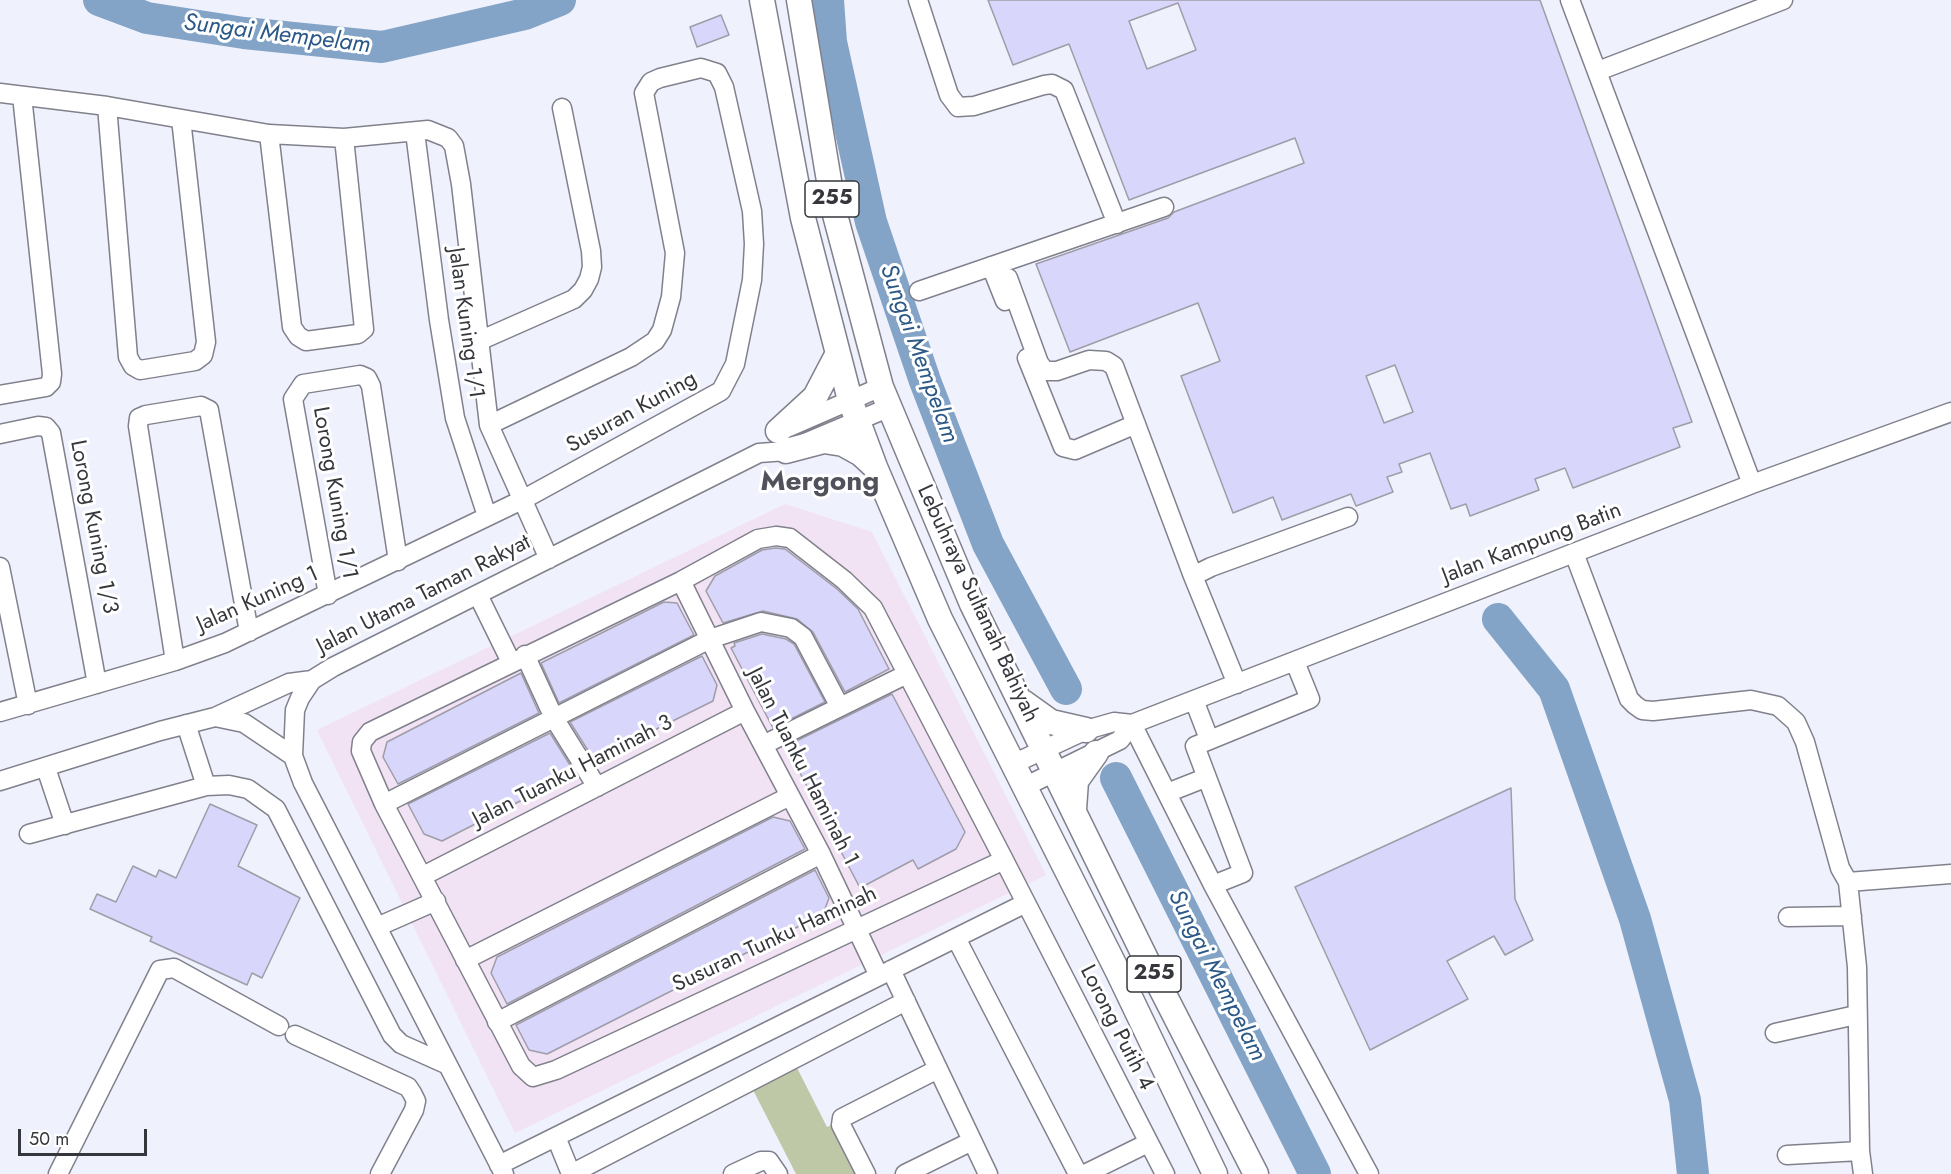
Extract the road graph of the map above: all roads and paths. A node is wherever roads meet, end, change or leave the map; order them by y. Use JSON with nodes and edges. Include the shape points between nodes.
{"nodes":[{"id":1,"x":918,"y":0,"type":"edge"},
{"id":2,"x":1570,"y":0,"type":"edge"},
{"id":3,"x":1783,"y":0,"type":"edge"},
{"id":4,"x":799,"y":4,"type":"edge"},
{"id":5,"x":762,"y":6,"type":"edge"},
{"id":6,"x":1598,"y":71,"type":"junction"},
{"id":7,"x":0,"y":93,"type":"edge"},
{"id":8,"x":22,"y":96,"type":"junction"},
{"id":9,"x":107,"y":106,"type":"junction"},
{"id":10,"x":562,"y":108,"type":"dead end"},
{"id":11,"x":181,"y":119,"type":"junction"},
{"id":12,"x":415,"y":132,"type":"junction"},
{"id":13,"x":269,"y":134,"type":"junction"},
{"id":14,"x":344,"y":138,"type":"junction"},
{"id":15,"x":1164,"y":207,"type":"dead end"},
{"id":16,"x":1117,"y":224,"type":"junction"},
{"id":17,"x":991,"y":266,"type":"junction"},
{"id":18,"x":1008,"y":278,"type":"dead end"},
{"id":19,"x":919,"y":291,"type":"dead end"},
{"id":20,"x":479,"y":341,"type":"junction"},
{"id":21,"x":837,"y":355,"type":"junction"},
{"id":22,"x":0,"y":395,"type":"edge"},
{"id":23,"x":885,"y":397,"type":"junction"},
{"id":24,"x":854,"y":410,"type":"junction"},
{"id":25,"x":1951,"y":412,"type":"edge"},
{"id":26,"x":1136,"y":424,"type":"junction"},
{"id":27,"x":489,"y":425,"type":"junction"},
{"id":28,"x":0,"y":434,"type":"edge"},
{"id":29,"x":782,"y":441,"type":"junction"},
{"id":30,"x":875,"y":467,"type":"junction"},
{"id":31,"x":1752,"y":484,"type":"junction"},
{"id":32,"x":524,"y":499,"type":"junction"},
{"id":33,"x":487,"y":516,"type":"junction"},
{"id":34,"x":1348,"y":517,"type":"dead end"},
{"id":35,"x":1574,"y":553,"type":"junction"},
{"id":36,"x":549,"y":559,"type":"junction"},
{"id":37,"x":398,"y":561,"type":"junction"},
{"id":38,"x":0,"y":567,"type":"edge"},
{"id":39,"x":1193,"y":576,"type":"junction"},
{"id":40,"x":681,"y":582,"type":"junction"},
{"id":41,"x":328,"y":595,"type":"junction"},
{"id":42,"x":478,"y":595,"type":"junction"},
{"id":43,"x":249,"y":632,"type":"junction"},
{"id":44,"x":710,"y":639,"type":"junction"},
{"id":45,"x":518,"y":659,"type":"junction"},
{"id":46,"x":175,"y":661,"type":"junction"},
{"id":47,"x":1295,"y":662,"type":"junction"},
{"id":48,"x":908,"y":674,"type":"junction"},
{"id":49,"x":312,"y":680,"type":"junction"},
{"id":50,"x":97,"y":684,"type":"junction"},
{"id":51,"x":1237,"y":684,"type":"junction"},
{"id":52,"x":1017,"y":696,"type":"junction"},
{"id":53,"x":1194,"y":700,"type":"junction"},
{"id":54,"x":28,"y":705,"type":"junction"},
{"id":55,"x":840,"y":707,"type":"junction"},
{"id":56,"x":745,"y":711,"type":"junction"},
{"id":57,"x":0,"y":712,"type":"edge"},
{"id":58,"x":215,"y":717,"type":"junction"},
{"id":59,"x":554,"y":718,"type":"junction"},
{"id":60,"x":186,"y":724,"type":"junction"},
{"id":61,"x":1132,"y":724,"type":"junction"},
{"id":62,"x":1086,"y":730,"type":"junction"},
{"id":63,"x":1209,"y":738,"type":"junction"},
{"id":64,"x":763,"y":745,"type":"junction"},
{"id":65,"x":1044,"y":750,"type":"junction"},
{"id":66,"x":1096,"y":753,"type":"junction"},
{"id":67,"x":293,"y":756,"type":"junction"},
{"id":68,"x":1013,"y":764,"type":"junction"},
{"id":69,"x":46,"y":768,"type":"junction"},
{"id":70,"x":1055,"y":773,"type":"junction"},
{"id":71,"x":1205,"y":778,"type":"junction"},
{"id":72,"x":0,"y":781,"type":"edge"},
{"id":73,"x":206,"y":786,"type":"junction"},
{"id":74,"x":597,"y":787,"type":"junction"},
{"id":75,"x":1024,"y":787,"type":"junction"},
{"id":76,"x":1167,"y":793,"type":"junction"},
{"id":77,"x":790,"y":796,"type":"junction"},
{"id":78,"x":384,"y":804,"type":"junction"},
{"id":79,"x":1077,"y":818,"type":"junction"},
{"id":80,"x":65,"y":825,"type":"junction"},
{"id":81,"x":29,"y":834,"type":"dead end"},
{"id":82,"x":821,"y":854,"type":"junction"},
{"id":83,"x":1004,"y":860,"type":"junction"},
{"id":84,"x":1951,"y":874,"type":"edge"},
{"id":85,"x":423,"y":876,"type":"junction"},
{"id":86,"x":1848,"y":882,"type":"junction"},
{"id":87,"x":1213,"y":885,"type":"junction"},
{"id":88,"x":435,"y":902,"type":"junction"},
{"id":89,"x":1024,"y":904,"type":"junction"},
{"id":90,"x":1852,"y":916,"type":"junction"},
{"id":91,"x":1788,"y":917,"type":"dead end"},
{"id":92,"x":377,"y":927,"type":"junction"},
{"id":93,"x":857,"y":928,"type":"junction"},
{"id":94,"x":956,"y":938,"type":"junction"},
{"id":95,"x":465,"y":960,"type":"junction"},
{"id":96,"x":885,"y":973,"type":"junction"},
{"id":97,"x":906,"y":1001,"type":"junction"},
{"id":98,"x":1856,"y":1015,"type":"junction"},
{"id":99,"x":497,"y":1022,"type":"junction"},
{"id":100,"x":1775,"y":1033,"type":"dead end"},
{"id":101,"x":448,"y":1065,"type":"junction"},
{"id":102,"x":938,"y":1069,"type":"junction"},
{"id":103,"x":555,"y":1137,"type":"junction"},
{"id":104,"x":972,"y":1141,"type":"junction"},
{"id":105,"x":1148,"y":1143,"type":"junction"},
{"id":106,"x":1860,"y":1151,"type":"junction"},
{"id":107,"x":1787,"y":1155,"type":"dead end"},
{"id":108,"x":502,"y":1170,"type":"edge"},
{"id":109,"x":58,"y":1174,"type":"edge"},
{"id":110,"x":380,"y":1174,"type":"edge"},
{"id":111,"x":571,"y":1174,"type":"edge"},
{"id":112,"x":733,"y":1174,"type":"edge"},
{"id":113,"x":778,"y":1174,"type":"edge"},
{"id":114,"x":866,"y":1174,"type":"edge"},
{"id":115,"x":905,"y":1174,"type":"edge"},
{"id":116,"x":988,"y":1174,"type":"edge"},
{"id":117,"x":1078,"y":1174,"type":"edge"},
{"id":118,"x":1085,"y":1174,"type":"edge"},
{"id":119,"x":1165,"y":1174,"type":"edge"},
{"id":120,"x":1215,"y":1174,"type":"edge"},
{"id":121,"x":1256,"y":1174,"type":"edge"},
{"id":122,"x":1369,"y":1174,"type":"edge"},
{"id":123,"x":1863,"y":1174,"type":"edge"}],
"edges":[{"from":1,"to":16,"type":"street","via":[[949,95],[958,107],[1044,85],[1064,90]]},
{"from":2,"to":6,"type":"street"},
{"from":3,"to":6,"type":"street"},
{"from":4,"to":23,"type":"main road","name":"Lebuhraya Sultanah Bahiyah","number":"255","via":[[834,211]]},
{"from":5,"to":21,"type":"main road","name":"Lebuhraya Sultanah Bahiyah","number":"255","via":[[803,218]]},
{"from":6,"to":31,"type":"street"},
{"from":7,"to":8,"type":"street"},
{"from":8,"to":9,"type":"street"},
{"from":8,"to":22,"type":"street","via":[[52,374],[46,387]]},
{"from":9,"to":11,"type":"street"},
{"from":9,"to":11,"type":"street","via":[[128,357],[140,370],[195,362],[203,355],[206,342]]},
{"from":10,"to":20,"type":"street","via":[[591,251],[589,279],[574,299]]},
{"from":11,"to":13,"type":"street"},
{"from":12,"to":14,"type":"street"},
{"from":12,"to":20,"type":"street","via":[[435,131],[454,146]]},
{"from":12,"to":33,"type":"street","name":"Jalan Kuning 1/1","via":[[455,418]]},
{"from":13,"to":14,"type":"street"},
{"from":13,"to":14,"type":"street","via":[[292,327],[306,341],[358,334],[364,329]]},
{"from":15,"to":16,"type":"street"},
{"from":16,"to":17,"type":"street"},
{"from":17,"to":19,"type":"street"},
{"from":17,"to":26,"type":"street","via":[[1063,447],[1075,450]]},
{"from":18,"to":26,"type":"street","via":[[1045,371],[1089,360],[1106,361],[1114,366]]},
{"from":20,"to":27,"type":"street"},
{"from":21,"to":24,"type":"main road","name":"Lebuhraya Sultanah Bahiyah","number":"255"},
{"from":21,"to":29,"type":"main road","via":[[815,397]]},
{"from":23,"to":24,"type":"street","name":"Jalan Utama Taman Rakyat"},
{"from":23,"to":52,"type":"main road","name":"Lebuhraya Sultanah Bahiyah","number":"255","via":[[972,604]]},
{"from":24,"to":29,"type":"street","name":"Jalan Utama Taman Rakyat"},
{"from":24,"to":30,"type":"main road","name":"Lebuhraya Sultanah Bahiyah","number":"255"},
{"from":25,"to":31,"type":"street","name":"Jalan Kampung Batin"},
{"from":26,"to":39,"type":"street"},
{"from":27,"to":32,"type":"street"},
{"from":27,"to":32,"type":"street","name":"Susuran Kuning","via":[[631,357],[655,341],[671,297],[675,253],[644,93],[651,82],[660,78],[702,68],[717,73],[724,87],[754,228],[752,280],[729,379],[710,399]]},
{"from":28,"to":50,"type":"street","name":"Lorong Kuning 1/3","via":[[38,426],[51,434]]},
{"from":29,"to":30,"type":"main road","via":[[843,444]]},
{"from":29,"to":36,"type":"street","name":"Jalan Utama Taman Rakyat"},
{"from":30,"to":68,"type":"main road","name":"Lebuhraya Sultanah Bahiyah","number":"255","via":[[940,619]]},
{"from":31,"to":35,"type":"street","name":"Jalan Kampung Batin"},
{"from":32,"to":33,"type":"street","name":"Jalan Kuning 1"},
{"from":32,"to":36,"type":"street"},
{"from":33,"to":37,"type":"street","name":"Jalan Kuning 1"},
{"from":34,"to":39,"type":"street"},
{"from":35,"to":47,"type":"street","name":"Jalan Kampung Batin"},
{"from":35,"to":86,"type":"street","via":[[1629,699],[1635,705],[1653,711],[1751,700],[1778,706],[1796,722],[1840,868]]},
{"from":36,"to":42,"type":"street","name":"Jalan Utama Taman Rakyat"},
{"from":37,"to":41,"type":"street","name":"Jalan Kuning 1"},
{"from":37,"to":41,"type":"street","name":"Lorong Kuning 1/1","via":[[367,378],[360,375],[298,391]]},
{"from":38,"to":54,"type":"street"},
{"from":39,"to":51,"type":"street"},
{"from":40,"to":44,"type":"street","name":"Jalan Tuanku Haminah 1"},
{"from":40,"to":45,"type":"street"},
{"from":40,"to":48,"type":"street","via":[[758,539],[790,538],[873,608]]},
{"from":41,"to":43,"type":"street","name":"Jalan Kuning 1"},
{"from":42,"to":45,"type":"street"},
{"from":42,"to":49,"type":"street","name":"Jalan Utama Taman Rakyat"},
{"from":43,"to":46,"type":"street","name":"Jalan Kuning 1"},
{"from":43,"to":46,"type":"street","via":[[209,410],[201,406],[146,415],[140,418],[138,426]]},
{"from":44,"to":55,"type":"street","via":[[761,622],[791,628],[803,637]]},
{"from":44,"to":56,"type":"street","name":"Jalan Tuanku Haminah 1"},
{"from":44,"to":59,"type":"street"},
{"from":45,"to":59,"type":"street"},
{"from":45,"to":78,"type":"street","name":"Susuran Tunku Haminah","via":[[370,732],[361,751]]},
{"from":46,"to":50,"type":"street","name":"Jalan Kuning 1"},
{"from":47,"to":51,"type":"street","name":"Jalan Kampung Batin"},
{"from":47,"to":63,"type":"street","via":[[1310,699]]},
{"from":48,"to":55,"type":"street"},
{"from":48,"to":83,"type":"street"},
{"from":49,"to":58,"type":"street","via":[[289,684]]},
{"from":49,"to":67,"type":"street","name":"Jalan Utama Taman Rakyat","via":[[295,710]]},
{"from":50,"to":54,"type":"street","name":"Jalan Kuning 1"},
{"from":51,"to":53,"type":"street","name":"Jalan Kampung Batin"},
{"from":52,"to":62,"type":"main road","via":[[1051,722]]},
{"from":52,"to":65,"type":"main road","name":"Lebuhraya Sultanah Bahiyah","number":"255"},
{"from":53,"to":61,"type":"street","name":"Jalan Kampung Batin"},
{"from":53,"to":63,"type":"street"},
{"from":54,"to":57,"type":"street","name":"Jalan Kuning 1"},
{"from":55,"to":64,"type":"street"},
{"from":56,"to":64,"type":"street","name":"Jalan Tuanku Haminah 1"},
{"from":56,"to":74,"type":"street","name":"Jalan Tuanku Haminah 3"},
{"from":58,"to":60,"type":"street"},
{"from":58,"to":67,"type":"street","via":[[244,723]]},
{"from":59,"to":74,"type":"street"},
{"from":59,"to":78,"type":"street"},
{"from":60,"to":69,"type":"street"},
{"from":60,"to":73,"type":"street"},
{"from":61,"to":62,"type":"street","name":"Jalan Kampung Batin","via":[[1114,722]]},
{"from":61,"to":66,"type":"street","name":"Jalan Kampung Batin","via":[[1120,740]]},
{"from":61,"to":76,"type":"street"},
{"from":62,"to":65,"type":"street","name":"Jalan Kampung Batin"},
{"from":63,"to":71,"type":"street","via":[[1195,746]]},
{"from":64,"to":77,"type":"street","name":"Jalan Tuanku Haminah 1"},
{"from":65,"to":68,"type":"street","name":"Jalan Kampung Batin"},
{"from":65,"to":70,"type":"main road","name":"Lebuhraya Sultanah Bahiyah","number":"255"},
{"from":66,"to":70,"type":"street","name":"Jalan Kampung Batin"},
{"from":66,"to":79,"type":"main road","via":[[1076,781],[1073,800]]},
{"from":67,"to":92,"type":"street","name":"Jalan Utama Taman Rakyat"},
{"from":68,"to":75,"type":"main road","name":"Lebuhraya Sultanah Bahiyah","number":"255"},
{"from":69,"to":72,"type":"street"},
{"from":69,"to":80,"type":"street"},
{"from":70,"to":75,"type":"street","name":"Jalan Kampung Batin"},
{"from":70,"to":79,"type":"main road","name":"Lebuhraya Sultanah Bahiyah","number":"255"},
{"from":71,"to":76,"type":"street"},
{"from":71,"to":87,"type":"street","via":[[1243,873]]},
{"from":73,"to":80,"type":"street"},
{"from":73,"to":101,"type":"street","via":[[248,789],[276,809],[392,1035],[400,1044]]},
{"from":74,"to":85,"type":"street","name":"Jalan Tuanku Haminah 3"},
{"from":75,"to":120,"type":"main road","name":"Lebuhraya Sultanah Bahiyah","number":"255"},
{"from":76,"to":87,"type":"street"},
{"from":77,"to":82,"type":"street","name":"Jalan Tuanku Haminah 1"},
{"from":77,"to":95,"type":"street"},
{"from":78,"to":85,"type":"street","name":"Susuran Tunku Haminah"},
{"from":79,"to":121,"type":"main road","name":"Lebuhraya Sultanah Bahiyah","number":"255"},
{"from":80,"to":81,"type":"street"},
{"from":82,"to":93,"type":"street","name":"Jalan Tuanku Haminah 1"},
{"from":82,"to":99,"type":"street"},
{"from":83,"to":89,"type":"street","name":"Lorong Putih 4"},
{"from":83,"to":93,"type":"street","name":"Susuran Tunku Haminah"},
{"from":84,"to":86,"type":"street"},
{"from":85,"to":88,"type":"street","name":"Susuran Tunku Haminah"},
{"from":86,"to":90,"type":"street"},
{"from":87,"to":122,"type":"street"},
{"from":88,"to":92,"type":"street"},
{"from":88,"to":95,"type":"street","name":"Susuran Tunku Haminah"},
{"from":89,"to":94,"type":"street"},
{"from":89,"to":105,"type":"street","name":"Lorong Putih 4"},
{"from":90,"to":91,"type":"street"},
{"from":90,"to":98,"type":"street"},
{"from":92,"to":101,"type":"street","name":"Jalan Utama Taman Rakyat"},
{"from":93,"to":96,"type":"street","name":"Jalan Tuanku Haminah 1"},
{"from":93,"to":99,"type":"street","name":"Susuran Tunku Haminah","via":[[556,1070],[533,1077],[520,1066]]},
{"from":94,"to":96,"type":"street"},
{"from":94,"to":117,"type":"street"},
{"from":95,"to":99,"type":"street","name":"Susuran Tunku Haminah"},
{"from":96,"to":97,"type":"street","name":"Jalan Tuanku Haminah 1"},
{"from":96,"to":103,"type":"street"},
{"from":97,"to":102,"type":"street","name":"Jalan Tuanku Haminah 1"},
{"from":97,"to":111,"type":"street"},
{"from":98,"to":100,"type":"street"},
{"from":98,"to":106,"type":"street"},
{"from":101,"to":108,"type":"street","name":"Jalan Utama Taman Rakyat"},
{"from":102,"to":104,"type":"street","name":"Jalan Tuanku Haminah 1"},
{"from":102,"to":114,"type":"street","via":[[842,1118],[841,1125]]},
{"from":103,"to":108,"type":"street"},
{"from":103,"to":111,"type":"street"},
{"from":104,"to":115,"type":"street"},
{"from":104,"to":116,"type":"street","name":"Jalan Tuanku Haminah 1"},
{"from":105,"to":118,"type":"street"},
{"from":105,"to":119,"type":"street","name":"Lorong Putih 4"},
{"from":106,"to":107,"type":"street"},
{"from":106,"to":123,"type":"street"},
{"from":109,"to":110,"type":"street","via":[[160,970],[166,967],[287,1031],[408,1088],[416,1101],[414,1110]]},
{"from":112,"to":113,"type":"street","via":[[769,1161]]}]}
